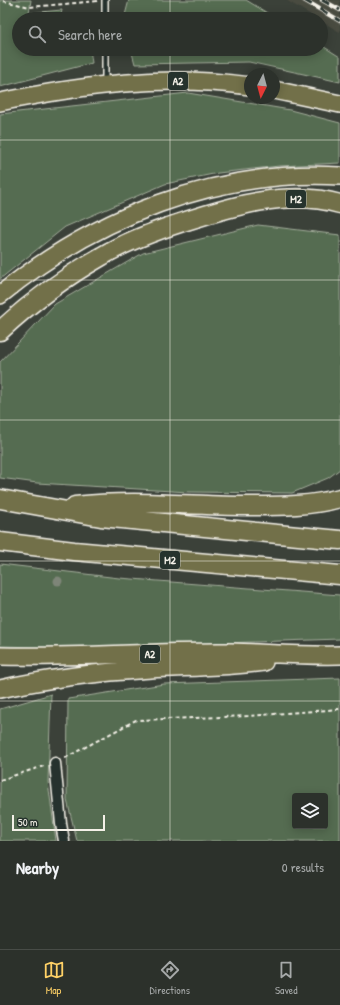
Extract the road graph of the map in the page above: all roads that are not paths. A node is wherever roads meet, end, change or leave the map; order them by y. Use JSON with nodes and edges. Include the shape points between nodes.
{"nodes":[{"id":1,"x":104,"y":0,"type":"edge"},
{"id":2,"x":105,"y":12,"type":"edge"},
{"id":3,"x":105,"y":56,"type":"edge"},
{"id":4,"x":105,"y":84,"type":"junction"},
{"id":5,"x":244,"y":85,"type":"edge"},
{"id":6,"x":280,"y":91,"type":"edge"},
{"id":7,"x":0,"y":102,"type":"edge"},
{"id":8,"x":340,"y":104,"type":"edge"},
{"id":9,"x":340,"y":176,"type":"edge"},
{"id":10,"x":340,"y":204,"type":"edge"},
{"id":11,"x":0,"y":295,"type":"edge"},
{"id":12,"x":0,"y":331,"type":"edge"},
{"id":13,"x":340,"y":498,"type":"edge"},
{"id":14,"x":0,"y":499,"type":"edge"},
{"id":15,"x":58,"y":508,"type":"junction"},
{"id":16,"x":340,"y":540,"type":"edge"},
{"id":17,"x":0,"y":542,"type":"edge"},
{"id":18,"x":340,"y":575,"type":"edge"},
{"id":19,"x":340,"y":655,"type":"edge"},
{"id":20,"x":0,"y":656,"type":"edge"},
{"id":21,"x":300,"y":656,"type":"junction"},
{"id":22,"x":0,"y":689,"type":"edge"},
{"id":23,"x":55,"y":763,"type":"road end"},
{"id":24,"x":64,"y":841,"type":"edge"}],
"edges":[{"from":1,"to":2,"type":"lane"},
{"from":3,"to":4,"type":"lane"},
{"from":4,"to":5,"type":"highway","number":"A2","via":[[183,80]]},
{"from":4,"to":7,"type":"highway","number":"A2"},
{"from":6,"to":8,"type":"highway"},
{"from":9,"to":11,"type":"highway","via":[[282,177],[242,182],[205,189],[170,200],[128,215],[90,233],[51,257]]},
{"from":10,"to":12,"type":"highway","number":"M2","via":[[311,199],[251,203],[152,232],[103,255],[60,282]]},
{"from":13,"to":15,"type":"highway","via":[[297,506],[108,502]]},
{"from":14,"to":15,"type":"highway"},
{"from":15,"to":16,"type":"highway","via":[[101,517]]},
{"from":17,"to":18,"type":"highway","number":"M2","via":[[74,552]]},
{"from":19,"to":21,"type":"highway","number":"A2"},
{"from":20,"to":21,"type":"highway","number":"A2","via":[[231,652]]},
{"from":21,"to":22,"type":"highway","via":[[232,666],[81,675]]},
{"from":23,"to":24,"type":"street"}]}
